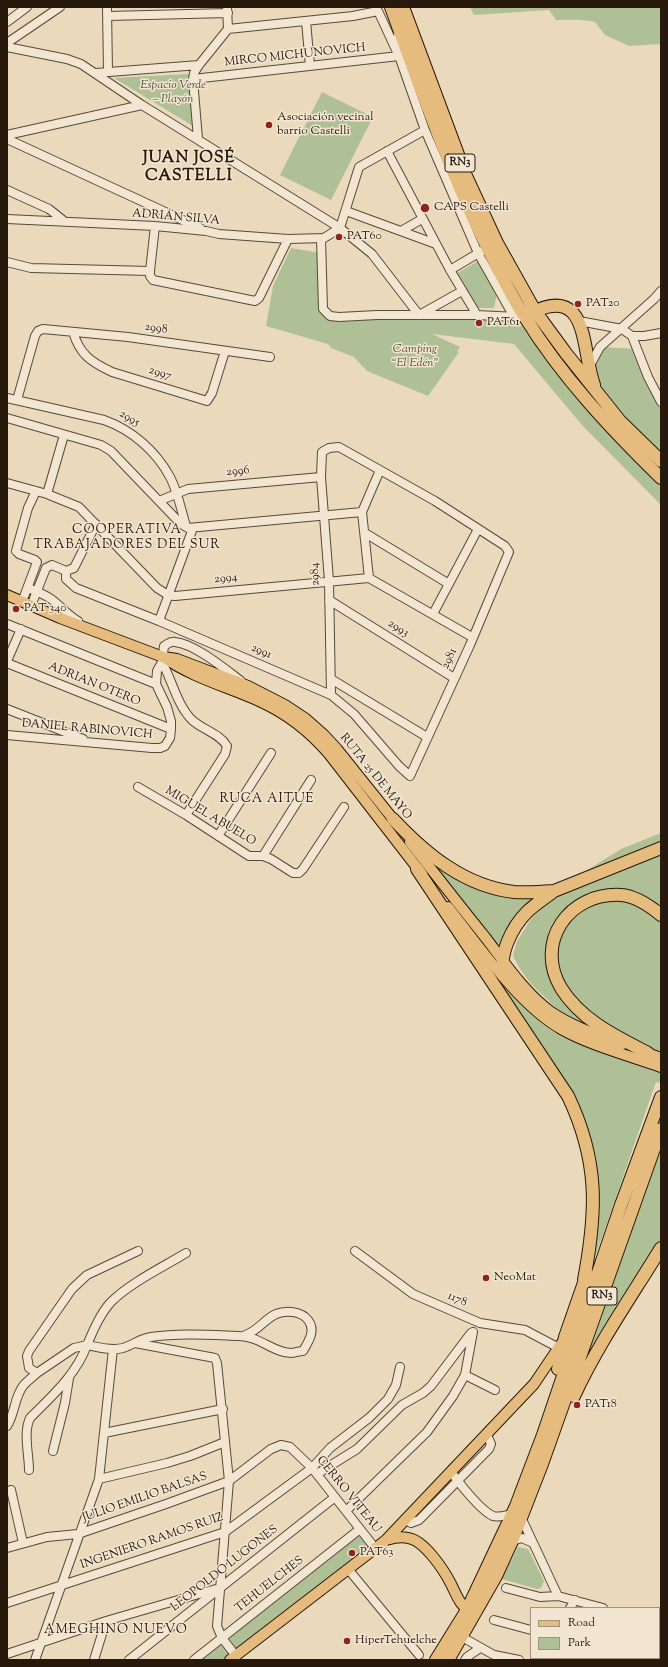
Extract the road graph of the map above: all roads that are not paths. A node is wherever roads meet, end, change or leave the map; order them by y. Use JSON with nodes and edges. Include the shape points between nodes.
{"nodes":[{"id":1,"x":27,"y":7,"type":"edge"},
{"id":2,"x":60,"y":7,"type":"edge"},
{"id":3,"x":391,"y":7,"type":"edge"},
{"id":4,"x":403,"y":7,"type":"edge"},
{"id":5,"x":228,"y":10,"type":"edge"},
{"id":6,"x":107,"y":11,"type":"edge"},
{"id":7,"x":306,"y":21,"type":"junction"},
{"id":8,"x":7,"y":22,"type":"edge"},
{"id":9,"x":228,"y":29,"type":"junction"},
{"id":10,"x":399,"y":29,"type":"junction"},
{"id":11,"x":7,"y":43,"type":"edge"},
{"id":12,"x":7,"y":47,"type":"edge"},
{"id":13,"x":399,"y":56,"type":"junction"},
{"id":14,"x":199,"y":65,"type":"junction"},
{"id":15,"x":310,"y":66,"type":"junction"},
{"id":16,"x":108,"y":72,"type":"junction"},
{"id":17,"x":96,"y":73,"type":"junction"},
{"id":18,"x":193,"y":79,"type":"junction"},
{"id":19,"x":142,"y":105,"type":"junction"},
{"id":20,"x":425,"y":130,"type":"junction"},
{"id":21,"x":7,"y":135,"type":"edge"},
{"id":22,"x":7,"y":139,"type":"edge"},
{"id":23,"x":198,"y":140,"type":"junction"},
{"id":24,"x":387,"y":151,"type":"junction"},
{"id":25,"x":7,"y":190,"type":"edge"},
{"id":26,"x":346,"y":211,"type":"junction"},
{"id":27,"x":7,"y":219,"type":"edge"},
{"id":28,"x":422,"y":219,"type":"junction"},
{"id":29,"x":64,"y":221,"type":"junction"},
{"id":30,"x":155,"y":226,"type":"junction"},
{"id":31,"x":340,"y":228,"type":"junction"},
{"id":32,"x":206,"y":231,"type":"junction"},
{"id":33,"x":401,"y":231,"type":"junction"},
{"id":34,"x":288,"y":238,"type":"junction"},
{"id":35,"x":321,"y":238,"type":"junction"},
{"id":36,"x":436,"y":244,"type":"junction"},
{"id":37,"x":483,"y":251,"type":"junction"},
{"id":38,"x":7,"y":262,"type":"edge"},
{"id":39,"x":450,"y":270,"type":"junction"},
{"id":40,"x":150,"y":271,"type":"junction"},
{"id":41,"x":462,"y":291,"type":"junction"},
{"id":42,"x":661,"y":291,"type":"edge"},
{"id":43,"x":535,"y":311,"type":"junction"},
{"id":44,"x":419,"y":315,"type":"junction"},
{"id":45,"x":477,"y":315,"type":"junction"},
{"id":46,"x":519,"y":317,"type":"junction"},
{"id":47,"x":579,"y":321,"type":"junction"},
{"id":48,"x":622,"y":328,"type":"junction"},
{"id":49,"x":73,"y":332,"type":"junction"},
{"id":50,"x":661,"y":333,"type":"edge"},
{"id":51,"x":632,"y":336,"type":"junction"},
{"id":52,"x":224,"y":351,"type":"junction"},
{"id":53,"x":270,"y":357,"type":"dead end"},
{"id":54,"x":589,"y":368,"type":"junction"},
{"id":55,"x":598,"y":394,"type":"junction"},
{"id":56,"x":7,"y":398,"type":"edge"},
{"id":57,"x":17,"y":400,"type":"junction"},
{"id":58,"x":661,"y":402,"type":"edge"},
{"id":59,"x":7,"y":418,"type":"edge"},
{"id":60,"x":64,"y":435,"type":"junction"},
{"id":61,"x":661,"y":461,"type":"edge"},
{"id":62,"x":380,"y":470,"type":"junction"},
{"id":63,"x":321,"y":477,"type":"junction"},
{"id":64,"x":661,"y":478,"type":"edge"},
{"id":65,"x":7,"y":483,"type":"edge"},
{"id":66,"x":36,"y":491,"type":"junction"},
{"id":67,"x":47,"y":494,"type":"junction"},
{"id":68,"x":176,"y":494,"type":"junction"},
{"id":69,"x":159,"y":501,"type":"junction"},
{"id":70,"x":362,"y":512,"type":"junction"},
{"id":71,"x":325,"y":516,"type":"junction"},
{"id":72,"x":96,"y":524,"type":"junction"},
{"id":73,"x":190,"y":527,"type":"junction"},
{"id":74,"x":478,"y":529,"type":"junction"},
{"id":75,"x":364,"y":533,"type":"junction"},
{"id":76,"x":16,"y":551,"type":"junction"},
{"id":77,"x":7,"y":553,"type":"edge"},
{"id":78,"x":66,"y":571,"type":"junction"},
{"id":79,"x":369,"y":578,"type":"junction"},
{"id":80,"x":329,"y":581,"type":"junction"},
{"id":81,"x":449,"y":584,"type":"junction"},
{"id":82,"x":28,"y":588,"type":"junction"},
{"id":83,"x":37,"y":592,"type":"junction"},
{"id":84,"x":168,"y":595,"type":"junction"},
{"id":85,"x":7,"y":596,"type":"edge"},
{"id":86,"x":329,"y":600,"type":"junction"},
{"id":87,"x":27,"y":604,"type":"junction"},
{"id":88,"x":433,"y":614,"type":"junction"},
{"id":89,"x":159,"y":621,"type":"junction"},
{"id":90,"x":7,"y":624,"type":"edge"},
{"id":91,"x":21,"y":629,"type":"junction"},
{"id":92,"x":91,"y":629,"type":"junction"},
{"id":93,"x":472,"y":637,"type":"junction"},
{"id":94,"x":163,"y":659,"type":"junction"},
{"id":95,"x":7,"y":662,"type":"edge"},
{"id":96,"x":454,"y":678,"type":"junction"},
{"id":97,"x":331,"y":679,"type":"junction"},
{"id":98,"x":156,"y":684,"type":"junction"},
{"id":99,"x":248,"y":686,"type":"junction"},
{"id":100,"x":331,"y":695,"type":"junction"},
{"id":101,"x":7,"y":709,"type":"edge"},
{"id":102,"x":171,"y":729,"type":"junction"},
{"id":103,"x":7,"y":734,"type":"edge"},
{"id":104,"x":427,"y":737,"type":"junction"},
{"id":105,"x":91,"y":742,"type":"junction"},
{"id":106,"x":271,"y":753,"type":"dead end"},
{"id":107,"x":410,"y":776,"type":"joint"},
{"id":108,"x":311,"y":780,"type":"dead end"},
{"id":109,"x":138,"y":787,"type":"dead end"},
{"id":110,"x":344,"y":807,"type":"dead end"},
{"id":111,"x":186,"y":815,"type":"junction"},
{"id":112,"x":393,"y":819,"type":"junction"},
{"id":113,"x":218,"y":836,"type":"junction"},
{"id":114,"x":661,"y":848,"type":"edge"},
{"id":115,"x":263,"y":856,"type":"junction"},
{"id":116,"x":417,"y":869,"type":"junction"},
{"id":117,"x":554,"y":891,"type":"junction"},
{"id":118,"x":661,"y":915,"type":"edge"},
{"id":119,"x":502,"y":960,"type":"junction"},
{"id":120,"x":504,"y":976,"type":"junction"},
{"id":121,"x":648,"y":1053,"type":"junction"},
{"id":122,"x":661,"y":1058,"type":"edge"},
{"id":123,"x":661,"y":1067,"type":"edge"},
{"id":124,"x":661,"y":1097,"type":"edge"},
{"id":125,"x":661,"y":1129,"type":"edge"},
{"id":126,"x":622,"y":1205,"type":"junction"},
{"id":127,"x":661,"y":1248,"type":"edge"},
{"id":128,"x":138,"y":1251,"type":"dead end"},
{"id":129,"x":355,"y":1251,"type":"dead end"},
{"id":130,"x":186,"y":1253,"type":"dead end"},
{"id":131,"x":584,"y":1280,"type":"junction"},
{"id":132,"x":480,"y":1323,"type":"junction"},
{"id":133,"x":473,"y":1332,"type":"junction"},
{"id":134,"x":243,"y":1336,"type":"junction"},
{"id":135,"x":562,"y":1342,"type":"junction"},
{"id":136,"x":135,"y":1343,"type":"junction"},
{"id":137,"x":86,"y":1345,"type":"junction"},
{"id":138,"x":113,"y":1349,"type":"junction"},
{"id":139,"x":400,"y":1367,"type":"dead end"},
{"id":140,"x":37,"y":1373,"type":"junction"},
{"id":141,"x":464,"y":1375,"type":"junction"},
{"id":142,"x":69,"y":1378,"type":"junction"},
{"id":143,"x":495,"y":1390,"type":"dead end"},
{"id":144,"x":222,"y":1409,"type":"junction"},
{"id":145,"x":7,"y":1426,"type":"edge"},
{"id":146,"x":104,"y":1433,"type":"junction"},
{"id":147,"x":487,"y":1435,"type":"junction"},
{"id":148,"x":542,"y":1435,"type":"junction"},
{"id":149,"x":226,"y":1442,"type":"junction"},
{"id":150,"x":281,"y":1445,"type":"joint"},
{"id":151,"x":53,"y":1451,"type":"dead end"},
{"id":152,"x":542,"y":1464,"type":"junction"},
{"id":153,"x":29,"y":1470,"type":"dead end"},
{"id":154,"x":315,"y":1471,"type":"junction"},
{"id":155,"x":451,"y":1472,"type":"junction"},
{"id":156,"x":99,"y":1479,"type":"junction"},
{"id":157,"x":229,"y":1481,"type":"junction"},
{"id":158,"x":458,"y":1482,"type":"junction"},
{"id":159,"x":11,"y":1490,"type":"dead end"},
{"id":160,"x":335,"y":1497,"type":"junction"},
{"id":161,"x":346,"y":1512,"type":"junction"},
{"id":162,"x":494,"y":1516,"type":"junction"},
{"id":163,"x":517,"y":1516,"type":"junction"},
{"id":164,"x":404,"y":1522,"type":"junction"},
{"id":165,"x":360,"y":1529,"type":"junction"},
{"id":166,"x":225,"y":1532,"type":"junction"},
{"id":167,"x":78,"y":1534,"type":"junction"},
{"id":168,"x":508,"y":1537,"type":"junction"},
{"id":169,"x":386,"y":1540,"type":"junction"},
{"id":170,"x":23,"y":1543,"type":"junction"},
{"id":171,"x":533,"y":1543,"type":"junction"},
{"id":172,"x":421,"y":1544,"type":"junction"},
{"id":173,"x":7,"y":1548,"type":"edge"},
{"id":174,"x":375,"y":1548,"type":"junction"},
{"id":175,"x":348,"y":1569,"type":"junction"},
{"id":176,"x":61,"y":1585,"type":"junction"},
{"id":177,"x":220,"y":1588,"type":"junction"},
{"id":178,"x":506,"y":1588,"type":"dead end"},
{"id":179,"x":558,"y":1596,"type":"junction"},
{"id":180,"x":574,"y":1600,"type":"junction"},
{"id":181,"x":7,"y":1603,"type":"edge"},
{"id":182,"x":570,"y":1607,"type":"edge"},
{"id":183,"x":599,"y":1607,"type":"edge"},
{"id":184,"x":471,"y":1612,"type":"junction"},
{"id":185,"x":494,"y":1620,"type":"dead end"},
{"id":186,"x":106,"y":1621,"type":"junction"},
{"id":187,"x":530,"y":1630,"type":"edge"},
{"id":188,"x":462,"y":1637,"type":"junction"},
{"id":189,"x":222,"y":1638,"type":"junction"},
{"id":190,"x":41,"y":1642,"type":"junction"},
{"id":191,"x":480,"y":1648,"type":"junction"},
{"id":192,"x":7,"y":1654,"type":"edge"},
{"id":193,"x":419,"y":1655,"type":"dead end"},
{"id":194,"x":233,"y":1658,"type":"edge"},
{"id":195,"x":35,"y":1660,"type":"edge"},
{"id":196,"x":94,"y":1660,"type":"edge"},
{"id":197,"x":129,"y":1660,"type":"edge"},
{"id":198,"x":194,"y":1660,"type":"edge"},
{"id":199,"x":436,"y":1660,"type":"edge"},
{"id":200,"x":448,"y":1660,"type":"edge"},
{"id":201,"x":465,"y":1660,"type":"edge"},
{"id":202,"x":519,"y":1660,"type":"edge"}],
"edges":[{"from":1,"to":8,"type":"street"},
{"from":2,"to":11,"type":"street"},
{"from":3,"to":10,"type":"highway","number":"RN3"},
{"from":4,"to":43,"type":"highway","number":"RN3","via":[[466,176],[497,243]]},
{"from":5,"to":6,"type":"street"},
{"from":5,"to":9,"type":"street"},
{"from":6,"to":16,"type":"street"},
{"from":7,"to":9,"type":"street"},
{"from":7,"to":13,"type":"street","via":[[378,11]]},
{"from":7,"to":15,"type":"street"},
{"from":9,"to":14,"type":"street"},
{"from":10,"to":13,"type":"street"},
{"from":10,"to":37,"type":"highway","number":"RN3"},
{"from":12,"to":17,"type":"street","via":[[67,59]]},
{"from":13,"to":15,"type":"street","name":"MIRCO MICHUNOVICH"},
{"from":13,"to":20,"type":"street"},
{"from":14,"to":16,"type":"street"},
{"from":14,"to":18,"type":"street"},
{"from":15,"to":18,"type":"street","name":"MIRCO MICHUNOVICH"},
{"from":16,"to":17,"type":"street"},
{"from":17,"to":19,"type":"street"},
{"from":18,"to":23,"type":"street"},
{"from":19,"to":21,"type":"street"},
{"from":19,"to":23,"type":"street"},
{"from":20,"to":24,"type":"street"},
{"from":20,"to":37,"type":"street"},
{"from":22,"to":32,"type":"street"},
{"from":23,"to":31,"type":"street"},
{"from":24,"to":26,"type":"street","via":[[359,167]]},
{"from":24,"to":28,"type":"street"},
{"from":25,"to":29,"type":"street","via":[[49,209]]},
{"from":26,"to":31,"type":"street"},
{"from":26,"to":33,"type":"street"},
{"from":27,"to":29,"type":"street","name":"ADRIÁN SILVA"},
{"from":28,"to":33,"type":"street"},
{"from":28,"to":36,"type":"street"},
{"from":29,"to":30,"type":"street","name":"ADRIÁN SILVA"},
{"from":30,"to":32,"type":"street","name":"ADRIÁN SILVA"},
{"from":30,"to":40,"type":"street"},
{"from":31,"to":35,"type":"street","name":"ADRIÁN SILVA"},
{"from":31,"to":44,"type":"street","via":[[372,254]]},
{"from":32,"to":34,"type":"street","name":"ADRIÁN SILVA"},
{"from":33,"to":36,"type":"street"},
{"from":34,"to":35,"type":"street","name":"ADRIÁN SILVA"},
{"from":34,"to":40,"type":"street","via":[[259,298],[255,301],[153,280]]},
{"from":35,"to":44,"type":"street","via":[[323,309],[326,313],[339,317]]},
{"from":36,"to":39,"type":"street"},
{"from":37,"to":39,"type":"street"},
{"from":37,"to":46,"type":"highway","number":"RN3"},
{"from":38,"to":40,"type":"street","via":[[31,268]]},
{"from":39,"to":41,"type":"street"},
{"from":41,"to":44,"type":"street"},
{"from":41,"to":45,"type":"street"},
{"from":42,"to":48,"type":"street"},
{"from":43,"to":46,"type":"highway"},
{"from":43,"to":47,"type":"highway","via":[[551,306],[565,308]]},
{"from":43,"to":55,"type":"highway","number":"RN3"},
{"from":44,"to":45,"type":"street"},
{"from":45,"to":46,"type":"street"},
{"from":46,"to":64,"type":"highway","number":"RN3","via":[[619,436]]},
{"from":47,"to":48,"type":"street"},
{"from":47,"to":54,"type":"highway"},
{"from":48,"to":51,"type":"street"},
{"from":48,"to":54,"type":"street","via":[[600,347]]},
{"from":49,"to":52,"type":"street","name":"2998"},
{"from":49,"to":52,"type":"street","name":"2997","via":[[83,354],[100,367],[207,401],[212,393]]},
{"from":49,"to":57,"type":"street","name":"2998","via":[[44,329],[38,331]]},
{"from":50,"to":51,"type":"street"},
{"from":51,"to":58,"type":"street"},
{"from":52,"to":53,"type":"street","name":"2998"},
{"from":54,"to":55,"type":"highway"},
{"from":55,"to":61,"type":"highway","number":"RN3","via":[[620,422]]},
{"from":56,"to":57,"type":"street","name":"2995"},
{"from":57,"to":68,"type":"street","name":"2995","via":[[86,415],[118,425],[134,434],[162,464],[171,478]]},
{"from":59,"to":60,"type":"street"},
{"from":60,"to":67,"type":"street"},
{"from":60,"to":69,"type":"street","via":[[101,445],[111,451]]},
{"from":62,"to":63,"type":"street","name":"2984","via":[[339,447],[329,448],[322,452]]},
{"from":62,"to":70,"type":"street"},
{"from":62,"to":74,"type":"street"},
{"from":63,"to":68,"type":"street","name":"2996","via":[[188,489]]},
{"from":63,"to":71,"type":"street","name":"2984"},
{"from":65,"to":66,"type":"street"},
{"from":66,"to":67,"type":"street"},
{"from":66,"to":76,"type":"street","via":[[28,508]]},
{"from":67,"to":72,"type":"street","via":[[79,506]]},
{"from":68,"to":69,"type":"street","name":"2996"},
{"from":68,"to":73,"type":"street","name":"2995"},
{"from":69,"to":73,"type":"street","via":[[181,524]]},
{"from":70,"to":71,"type":"street"},
{"from":70,"to":75,"type":"street"},
{"from":71,"to":73,"type":"street"},
{"from":71,"to":80,"type":"street","name":"2984"},
{"from":72,"to":78,"type":"street","via":[[79,561],[74,568]]},
{"from":72,"to":84,"type":"street","via":[[157,588]]},
{"from":73,"to":84,"type":"street"},
{"from":74,"to":81,"type":"street"},
{"from":74,"to":93,"type":"street","name":"2981","via":[[505,546],[509,552]]},
{"from":75,"to":79,"type":"street"},
{"from":75,"to":81,"type":"street"},
{"from":76,"to":77,"type":"street"},
{"from":76,"to":82,"type":"street","via":[[37,562]]},
{"from":78,"to":83,"type":"street","via":[[49,566],[43,573]]},
{"from":78,"to":89,"type":"street","name":"2991","via":[[66,579],[76,588]]},
{"from":79,"to":80,"type":"street","name":"2994"},
{"from":79,"to":88,"type":"street"},
{"from":80,"to":84,"type":"street","name":"2994"},
{"from":80,"to":86,"type":"street","name":"2984"},
{"from":81,"to":88,"type":"street"},
{"from":82,"to":83,"type":"street"},
{"from":82,"to":87,"type":"street"},
{"from":83,"to":87,"type":"street"},
{"from":83,"to":92,"type":"street","via":[[51,599],[65,613]]},
{"from":84,"to":89,"type":"street"},
{"from":85,"to":87,"type":"main road","name":"RUTA 25 DE MAYO"},
{"from":86,"to":96,"type":"street","name":"2993"},
{"from":86,"to":97,"type":"street","name":"2984"},
{"from":87,"to":92,"type":"main road","name":"RUTA 25 DE MAYO"},
{"from":88,"to":93,"type":"street"},
{"from":89,"to":100,"type":"street","name":"2991"},
{"from":90,"to":91,"type":"street"},
{"from":91,"to":95,"type":"street"},
{"from":91,"to":98,"type":"street"},
{"from":92,"to":94,"type":"main road","name":"RUTA 25 DE MAYO"},
{"from":93,"to":96,"type":"street","name":"2981"},
{"from":94,"to":98,"type":"street","via":[[157,671]]},
{"from":94,"to":99,"type":"main road","name":"RUTA 25 DE MAYO","via":[[177,659]]},
{"from":94,"to":99,"type":"street","via":[[164,646],[176,642],[206,655]]},
{"from":94,"to":111,"type":"street","via":[[172,686],[187,715],[223,740],[227,746],[225,754]]},
{"from":94,"to":116,"type":"main road","via":[[260,701],[303,728],[329,754]]},
{"from":95,"to":102,"type":"street","name":"ADRIAN OTERO"},
{"from":96,"to":104,"type":"street","name":"2981"},
{"from":97,"to":100,"type":"street","name":"2984"},
{"from":97,"to":104,"type":"street"},
{"from":98,"to":102,"type":"street","via":[[168,707]]},
{"from":99,"to":112,"type":"main road","name":"RUTA 25 DE MAYO","via":[[285,705],[324,735]]},
{"from":100,"to":107,"type":"street","name":"2991","via":[[354,714]]},
{"from":101,"to":105,"type":"street"},
{"from":102,"to":105,"type":"street","name":"DANIEL RABINOVICH","via":[[170,738],[165,746],[160,748]]},
{"from":103,"to":105,"type":"street","name":"DANIEL RABINOVICH"},
{"from":104,"to":107,"type":"street","name":"2981"},
{"from":106,"to":113,"type":"street"},
{"from":108,"to":115,"type":"street"},
{"from":109,"to":111,"type":"street","name":"MIGUEL ABUELO"},
{"from":110,"to":115,"type":"street","name":"MIGUEL ABUELO","via":[[299,873],[293,873]]},
{"from":111,"to":113,"type":"street","name":"MIGUEL ABUELO"},
{"from":112,"to":117,"type":"highway","via":[[427,852],[471,880],[515,892]]},
{"from":112,"to":119,"type":"main road","name":"RUTA 25 DE MAYO"},
{"from":113,"to":115,"type":"street","name":"MIGUEL ABUELO","via":[[249,856]]},
{"from":114,"to":117,"type":"highway"},
{"from":116,"to":120,"type":"main road"},
{"from":116,"to":131,"type":"highway","via":[[568,1096],[579,1120],[590,1162],[594,1198]]},
{"from":117,"to":119,"type":"highway","via":[[527,912],[511,935]]},
{"from":118,"to":121,"type":"highway","via":[[638,900],[622,895],[590,900],[566,916],[559,927],[552,949],[555,974],[572,1002],[599,1026]]},
{"from":119,"to":120,"type":"highway"},
{"from":119,"to":121,"type":"main road","name":"RUTA 25 DE MAYO","via":[[532,996],[560,1017],[586,1031]]},
{"from":120,"to":123,"type":"main road","via":[[538,1014],[562,1030]]},
{"from":121,"to":122,"type":"main road","name":"RUTA 25 DE MAYO"},
{"from":124,"to":126,"type":"highway","number":"RN3"},
{"from":125,"to":152,"type":"highway","number":"RN3"},
{"from":126,"to":131,"type":"highway"},
{"from":126,"to":148,"type":"highway","number":"RN3"},
{"from":127,"to":152,"type":"highway","via":[[582,1379]]},
{"from":128,"to":140,"type":"street","via":[[87,1275],[72,1289],[27,1356],[29,1368]]},
{"from":129,"to":132,"type":"street","name":"1178","via":[[413,1294]]},
{"from":130,"to":137,"type":"street","via":[[122,1293],[110,1304]]},
{"from":131,"to":135,"type":"highway"},
{"from":132,"to":133,"type":"street","name":"INGENIERO RAMOS RUIZ"},
{"from":132,"to":135,"type":"street","name":"1178","via":[[525,1330]]},
{"from":133,"to":141,"type":"street"},
{"from":133,"to":154,"type":"street","name":"INGENIERO RAMOS RUIZ","via":[[431,1386],[402,1404],[357,1449]]},
{"from":134,"to":134,"type":"street","via":[[290,1353],[303,1351],[310,1340],[312,1330],[305,1316],[298,1312],[285,1312],[277,1314],[253,1333]]},
{"from":134,"to":136,"type":"street","via":[[178,1335],[145,1338]]},
{"from":135,"to":147,"type":"main road","via":[[534,1384]]},
{"from":135,"to":148,"type":"highway"},
{"from":136,"to":138,"type":"street"},
{"from":136,"to":144,"type":"street","via":[[215,1358]]},
{"from":137,"to":138,"type":"street"},
{"from":137,"to":140,"type":"street","via":[[74,1348]]},
{"from":137,"to":142,"type":"street"},
{"from":138,"to":146,"type":"street"},
{"from":139,"to":154,"type":"street","via":[[396,1385],[388,1399],[364,1422],[330,1448]]},
{"from":140,"to":145,"type":"street","via":[[23,1386]]},
{"from":141,"to":143,"type":"street"},
{"from":141,"to":161,"type":"street","via":[[453,1396],[427,1432]]},
{"from":142,"to":151,"type":"street"},
{"from":142,"to":153,"type":"street","via":[[27,1424]]},
{"from":144,"to":146,"type":"street"},
{"from":144,"to":149,"type":"street"},
{"from":146,"to":156,"type":"street"},
{"from":147,"to":155,"type":"main road"},
{"from":147,"to":158,"type":"street","via":[[491,1444],[489,1449]]},
{"from":148,"to":163,"type":"highway","number":"RN3"},
{"from":149,"to":156,"type":"street","via":[[167,1463]]},
{"from":149,"to":157,"type":"street"},
{"from":150,"to":154,"type":"street","name":"CERRO VITEAU","via":[[290,1447]]},
{"from":150,"to":157,"type":"street","name":"JULIO EMILIO BALSAS","via":[[271,1448]]},
{"from":152,"to":163,"type":"highway","number":"RN3"},
{"from":154,"to":160,"type":"street","name":"CERRO VITEAU"},
{"from":154,"to":166,"type":"street","name":"INGENIERO RAMOS RUIZ"},
{"from":155,"to":158,"type":"street"},
{"from":155,"to":164,"type":"main road"},
{"from":156,"to":167,"type":"street"},
{"from":157,"to":166,"type":"street"},
{"from":157,"to":167,"type":"street","name":"JULIO EMILIO BALSAS"},
{"from":158,"to":162,"type":"street"},
{"from":158,"to":164,"type":"street","via":[[419,1520]]},
{"from":159,"to":170,"type":"street"},
{"from":160,"to":161,"type":"street","name":"CERRO VITEAU"},
{"from":160,"to":177,"type":"street","name":"LEOPOLDO LUGONES"},
{"from":161,"to":165,"type":"street","name":"CERRO VITEAU"},
{"from":162,"to":163,"type":"street"},
{"from":162,"to":168,"type":"street"},
{"from":163,"to":168,"type":"highway","number":"RN3"},
{"from":163,"to":171,"type":"street"},
{"from":164,"to":169,"type":"main road"},
{"from":164,"to":172,"type":"main road"},
{"from":165,"to":174,"type":"street","name":"CERRO VITEAU"},
{"from":165,"to":189,"type":"street","name":"TEHUELCHES"},
{"from":166,"to":176,"type":"street","name":"INGENIERO RAMOS RUIZ"},
{"from":166,"to":177,"type":"street"},
{"from":167,"to":170,"type":"street","name":"JULIO EMILIO BALSAS","via":[[47,1537]]},
{"from":167,"to":176,"type":"street"},
{"from":168,"to":171,"type":"street","via":[[522,1538]]},
{"from":168,"to":184,"type":"highway","number":"RN3","via":[[496,1576]]},
{"from":169,"to":172,"type":"main road","via":[[408,1538]]},
{"from":169,"to":174,"type":"main road"},
{"from":170,"to":173,"type":"street","name":"JULIO EMILIO BALSAS"},
{"from":171,"to":179,"type":"street"},
{"from":172,"to":184,"type":"main road","via":[[446,1575],[458,1599]]},
{"from":174,"to":175,"type":"main road"},
{"from":175,"to":193,"type":"street"},
{"from":175,"to":194,"type":"main road"},
{"from":176,"to":181,"type":"street","name":"INGENIERO RAMOS RUIZ"},
{"from":176,"to":190,"type":"street"},
{"from":177,"to":186,"type":"street"},
{"from":177,"to":189,"type":"street","via":[[217,1626]]},
{"from":177,"to":197,"type":"street","name":"LEOPOLDO LUGONES"},
{"from":178,"to":179,"type":"street","via":[[540,1597]]},
{"from":179,"to":180,"type":"street"},
{"from":180,"to":182,"type":"street"},
{"from":180,"to":183,"type":"street"},
{"from":184,"to":188,"type":"highway","number":"RN3"},
{"from":184,"to":199,"type":"highway","number":"RN3"},
{"from":185,"to":187,"type":"street"},
{"from":186,"to":190,"type":"street"},
{"from":186,"to":196,"type":"street"},
{"from":188,"to":191,"type":"street"},
{"from":188,"to":200,"type":"highway","number":"RN3"},
{"from":189,"to":194,"type":"street"},
{"from":189,"to":198,"type":"street","name":"TEHUELCHES"},
{"from":190,"to":192,"type":"street"},
{"from":190,"to":195,"type":"street"},
{"from":191,"to":201,"type":"street"},
{"from":191,"to":202,"type":"street","via":[[494,1655]]}]}
